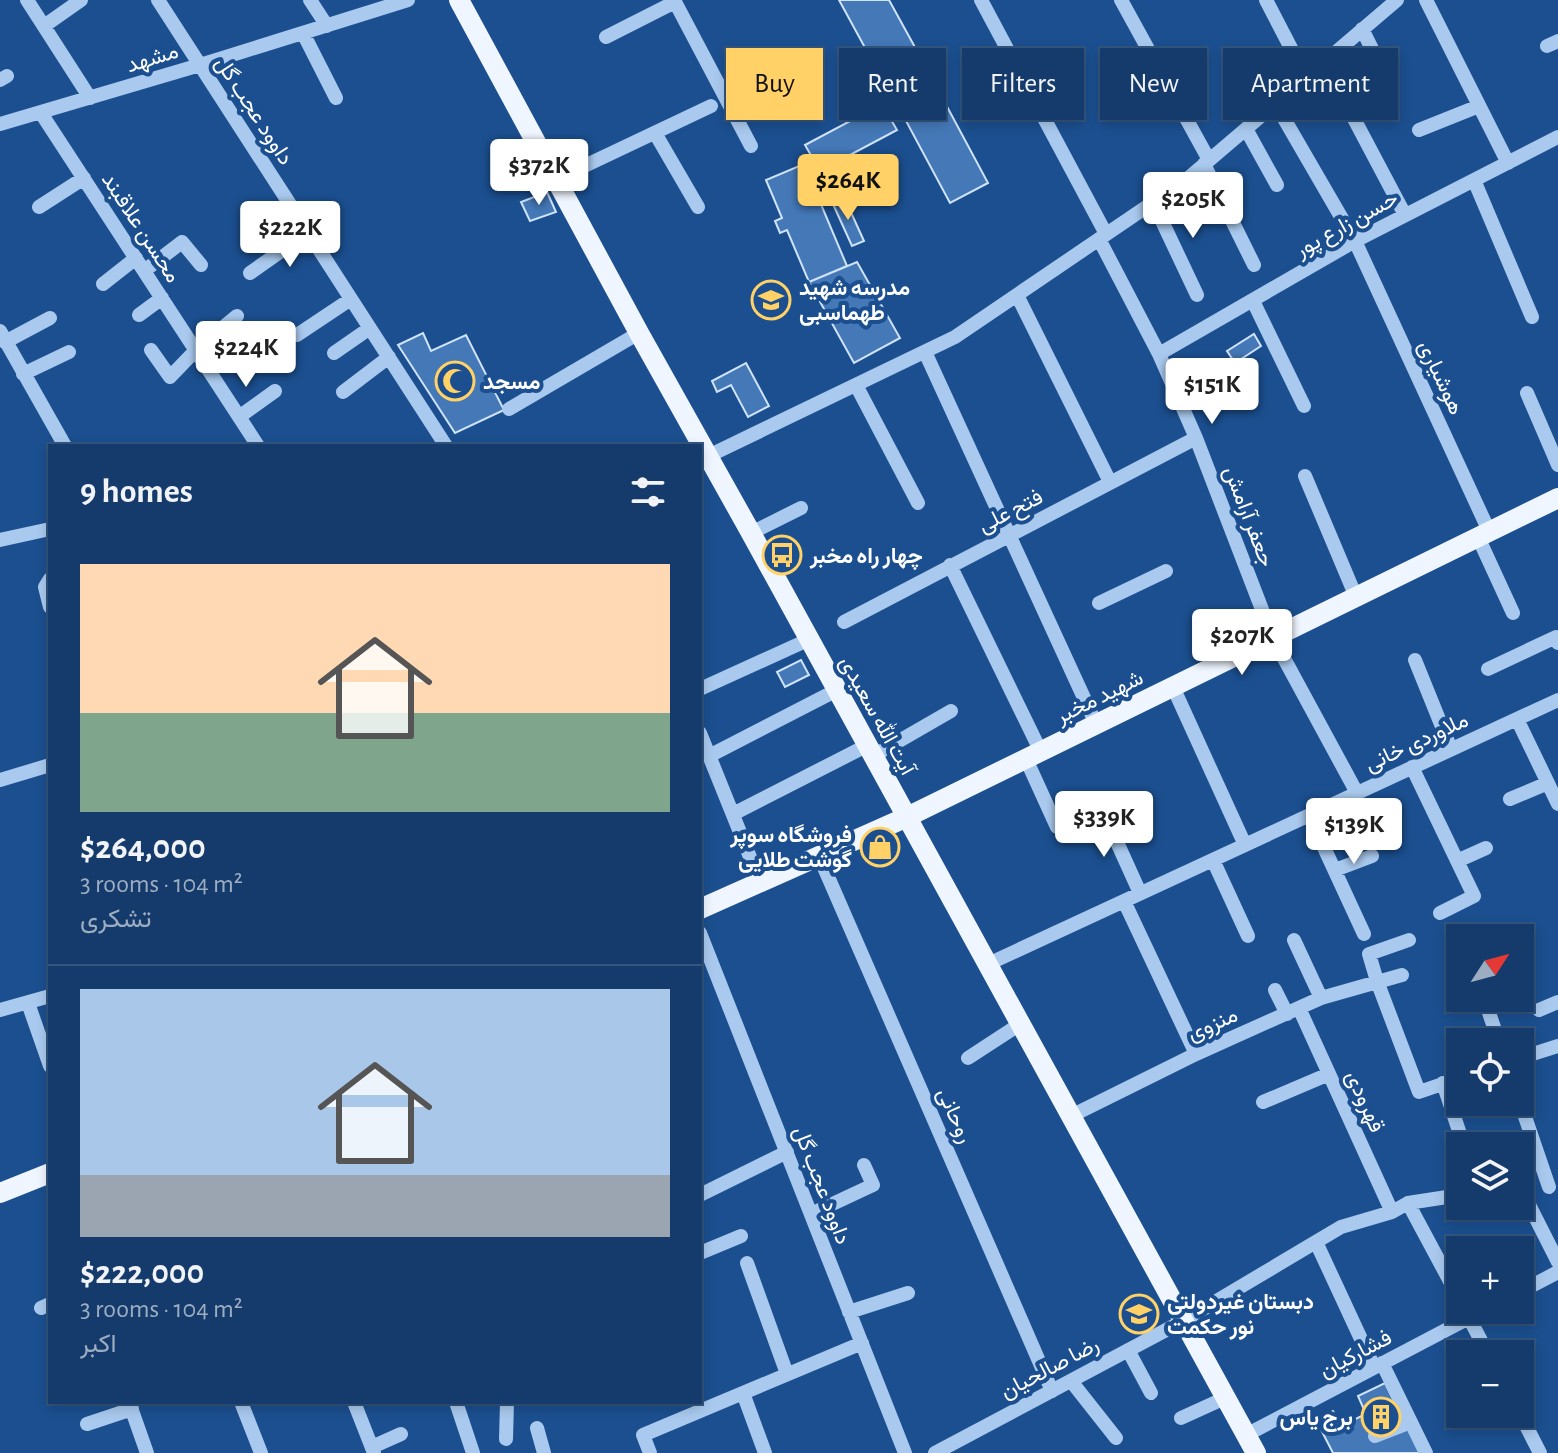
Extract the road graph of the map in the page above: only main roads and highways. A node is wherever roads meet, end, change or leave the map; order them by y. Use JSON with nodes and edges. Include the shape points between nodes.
{"nodes":[{"id":1,"x":459,"y":0,"type":"edge"},
{"id":2,"x":697,"y":444,"type":"edge"},
{"id":3,"x":704,"y":458,"type":"edge"},
{"id":4,"x":1558,"y":498,"type":"edge"},
{"id":5,"x":907,"y":817,"type":"junction"},
{"id":6,"x":702,"y":908,"type":"edge"},
{"id":7,"x":48,"y":1175,"type":"edge"},
{"id":8,"x":0,"y":1193,"type":"edge"},
{"id":9,"x":1256,"y":1453,"type":"edge"}],
"edges":[{"from":1,"to":2,"type":"main road","name":"آیت الله سعیدی"},
{"from":3,"to":5,"type":"main road","name":"آیت الله سعیدی"},
{"from":4,"to":5,"type":"main road","name":"شهید مخبر"},
{"from":5,"to":6,"type":"main road","name":"شهید مخبر"},
{"from":5,"to":9,"type":"main road","name":"آیت الله سعیدی"},
{"from":7,"to":8,"type":"main road"}]}
